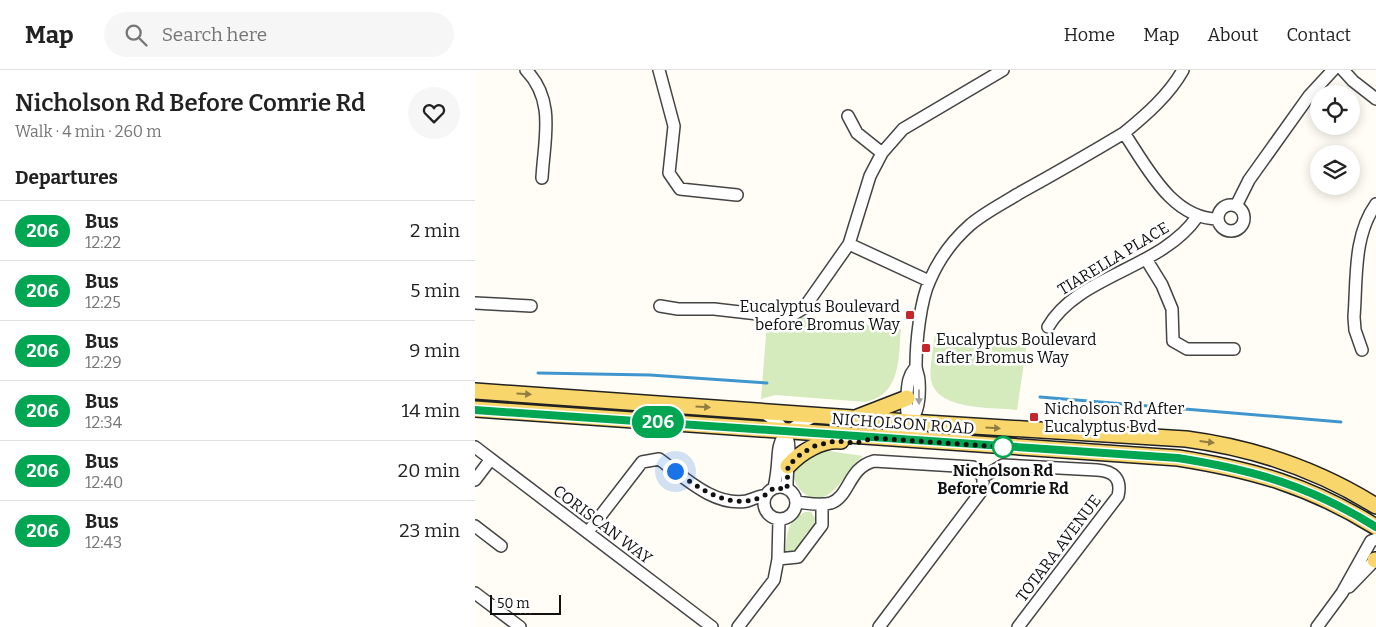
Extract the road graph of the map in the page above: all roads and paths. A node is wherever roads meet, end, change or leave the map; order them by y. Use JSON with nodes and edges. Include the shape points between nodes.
{"nodes":[{"id":1,"x":526,"y":70,"type":"edge"},
{"id":2,"x":659,"y":70,"type":"edge"},
{"id":3,"x":1003,"y":70,"type":"edge"},
{"id":4,"x":1183,"y":70,"type":"edge"},
{"id":5,"x":1333,"y":70,"type":"edge"},
{"id":6,"x":1343,"y":70,"type":"edge"},
{"id":7,"x":1376,"y":99,"type":"edge"},
{"id":8,"x":848,"y":116,"type":"dead end"},
{"id":9,"x":1124,"y":133,"type":"junction"},
{"id":10,"x":882,"y":153,"type":"junction"},
{"id":11,"x":542,"y":178,"type":"dead end"},
{"id":12,"x":737,"y":194,"type":"dead end"},
{"id":13,"x":1376,"y":204,"type":"edge"},
{"id":14,"x":1236,"y":206,"type":"junction"},
{"id":15,"x":1197,"y":217,"type":"junction"},
{"id":16,"x":1218,"y":219,"type":"junction"},
{"id":17,"x":849,"y":244,"type":"junction"},
{"id":18,"x":1146,"y":259,"type":"junction"},
{"id":19,"x":929,"y":282,"type":"junction"},
{"id":20,"x":475,"y":303,"type":"edge"},
{"id":21,"x":531,"y":306,"type":"dead end"},
{"id":22,"x":660,"y":306,"type":"dead end"},
{"id":23,"x":1048,"y":327,"type":"dead end"},
{"id":24,"x":1234,"y":349,"type":"dead end"},
{"id":25,"x":1362,"y":350,"type":"dead end"},
{"id":26,"x":915,"y":368,"type":"junction"},
{"id":27,"x":475,"y":391,"type":"edge"},
{"id":28,"x":907,"y":398,"type":"junction"},
{"id":29,"x":475,"y":410,"type":"edge"},
{"id":30,"x":761,"y":411,"type":"junction"},
{"id":31,"x":817,"y":415,"type":"junction"},
{"id":32,"x":855,"y":418,"type":"junction"},
{"id":33,"x":909,"y":422,"type":"junction"},
{"id":34,"x":786,"y":432,"type":"junction"},
{"id":35,"x":878,"y":438,"type":"junction"},
{"id":36,"x":936,"y":443,"type":"junction"},
{"id":37,"x":475,"y":447,"type":"edge"},
{"id":38,"x":491,"y":459,"type":"junction"},
{"id":39,"x":788,"y":466,"type":"junction"},
{"id":40,"x":1303,"y":468,"type":"junction"},
{"id":41,"x":983,"y":477,"type":"junction"},
{"id":42,"x":475,"y":480,"type":"edge"},
{"id":43,"x":787,"y":489,"type":"junction"},
{"id":44,"x":770,"y":491,"type":"junction"},
{"id":45,"x":746,"y":501,"type":"junction"},
{"id":46,"x":796,"y":502,"type":"junction"},
{"id":47,"x":822,"y":504,"type":"junction"},
{"id":48,"x":1376,"y":506,"type":"edge"},
{"id":49,"x":764,"y":508,"type":"junction"},
{"id":50,"x":1376,"y":513,"type":"edge"},
{"id":51,"x":779,"y":519,"type":"junction"},
{"id":52,"x":475,"y":526,"type":"edge"},
{"id":53,"x":1376,"y":527,"type":"edge"},
{"id":54,"x":588,"y":532,"type":"junction"},
{"id":55,"x":1376,"y":539,"type":"edge"},
{"id":56,"x":501,"y":546,"type":"dead end"},
{"id":57,"x":778,"y":559,"type":"junction"},
{"id":58,"x":1376,"y":560,"type":"edge"},
{"id":59,"x":1342,"y":593,"type":"junction"},
{"id":60,"x":477,"y":598,"type":"edge"},
{"id":61,"x":520,"y":627,"type":"edge"},
{"id":62,"x":712,"y":627,"type":"edge"},
{"id":63,"x":738,"y":627,"type":"edge"},
{"id":64,"x":879,"y":627,"type":"edge"},
{"id":65,"x":1018,"y":627,"type":"edge"},
{"id":66,"x":1317,"y":627,"type":"edge"}],
"edges":[{"from":1,"to":11,"type":"street","via":[[543,95],[547,115]]},
{"from":2,"to":12,"type":"street","via":[[674,126],[669,173],[680,189]]},
{"from":3,"to":10,"type":"street","via":[[903,129]]},
{"from":4,"to":9,"type":"street","via":[[1141,120]]},
{"from":5,"to":14,"type":"street","via":[[1309,96],[1249,180]]},
{"from":6,"to":7,"type":"street"},
{"from":8,"to":10,"type":"street","via":[[857,133]]},
{"from":9,"to":15,"type":"street","via":[[1167,194],[1186,212]]},
{"from":9,"to":19,"type":"street","via":[[971,224],[953,241]]},
{"from":10,"to":17,"type":"street","via":[[870,176]]},
{"from":13,"to":25,"type":"street","via":[[1367,217],[1360,239],[1354,317]]},
{"from":14,"to":16,"type":"street","via":[[1222,208]]},
{"from":14,"to":16,"type":"street","via":[[1243,216],[1240,227],[1224,229]]},
{"from":15,"to":16,"type":"street"},
{"from":15,"to":18,"type":"street","name":"TIARELLA PLACE","via":[[1187,232]]},
{"from":17,"to":19,"type":"street"},
{"from":17,"to":22,"type":"street","via":[[810,303],[794,314],[775,316]]},
{"from":18,"to":23,"type":"street","name":"TIARELLA PLACE","via":[[1068,302],[1056,312]]},
{"from":18,"to":24,"type":"street","via":[[1172,309],[1173,342],[1187,348]]},
{"from":19,"to":26,"type":"street"},
{"from":20,"to":21,"type":"street"},
{"from":26,"to":28,"type":"street","via":[[909,377]]},
{"from":26,"to":33,"type":"street","one_way":true,"via":[[919,378],[919,408]]},
{"from":27,"to":30,"type":"main road","name":"NICHOLSON ROAD","one_way":true},
{"from":28,"to":32,"type":"main road"},
{"from":28,"to":33,"type":"street","via":[[905,408]]},
{"from":29,"to":34,"type":"main road","name":"NICHOLSON ROAD"},
{"from":30,"to":31,"type":"main road","name":"NICHOLSON ROAD"},
{"from":30,"to":34,"type":"street"},
{"from":31,"to":32,"type":"main road","name":"NICHOLSON ROAD"},
{"from":31,"to":34,"type":"street"},
{"from":32,"to":33,"type":"main road","name":"NICHOLSON ROAD"},
{"from":33,"to":35,"type":"street","via":[[898,432]]},
{"from":33,"to":36,"type":"street","via":[[919,435]]},
{"from":33,"to":40,"type":"main road","name":"NICHOLSON ROAD","one_way":true,"via":[[1193,440],[1260,453]]},
{"from":34,"to":35,"type":"main road","name":"NICHOLSON ROAD"},
{"from":34,"to":39,"type":"street","via":[[791,445]]},
{"from":34,"to":44,"type":"street","via":[[778,444]]},
{"from":35,"to":36,"type":"main road","name":"NICHOLSON ROAD"},
{"from":35,"to":39,"type":"main road","via":[[815,446]]},
{"from":36,"to":53,"type":"main road","name":"NICHOLSON ROAD","via":[[1178,458],[1231,466],[1312,493]]},
{"from":37,"to":38,"type":"street","name":"CORISCAN WAY"},
{"from":38,"to":42,"type":"street"},
{"from":38,"to":54,"type":"street","name":"CORISCAN WAY"},
{"from":39,"to":43,"type":"street"},
{"from":40,"to":48,"type":"main road","name":"NICHOLSON ROAD"},
{"from":40,"to":50,"type":"street","via":[[1319,482]]},
{"from":41,"to":47,"type":"street","via":[[973,467],[873,461],[859,467],[840,496]]},
{"from":41,"to":64,"type":"street","via":[[983,488]]},
{"from":41,"to":65,"type":"street","name":"TOTARA AVENUE","via":[[1003,465],[1106,471],[1119,481],[1118,496]]},
{"from":43,"to":44,"type":"street"},
{"from":43,"to":46,"type":"street"},
{"from":44,"to":45,"type":"street"},
{"from":44,"to":49,"type":"street"},
{"from":45,"to":49,"type":"street"},
{"from":45,"to":54,"type":"street","via":[[706,494],[659,460],[642,462]]},
{"from":46,"to":47,"type":"street"},
{"from":46,"to":51,"type":"street","via":[[790,516]]},
{"from":47,"to":57,"type":"street","via":[[822,525],[798,557]]},
{"from":49,"to":51,"type":"street","via":[[771,517]]},
{"from":51,"to":57,"type":"street"},
{"from":52,"to":56,"type":"street"},
{"from":54,"to":62,"type":"street","name":"CORISCAN WAY"},
{"from":55,"to":59,"type":"street","via":[[1371,541]]},
{"from":57,"to":63,"type":"street","via":[[774,580]]},
{"from":58,"to":59,"type":"street"},
{"from":59,"to":66,"type":"street"},
{"from":60,"to":61,"type":"street"}]}
